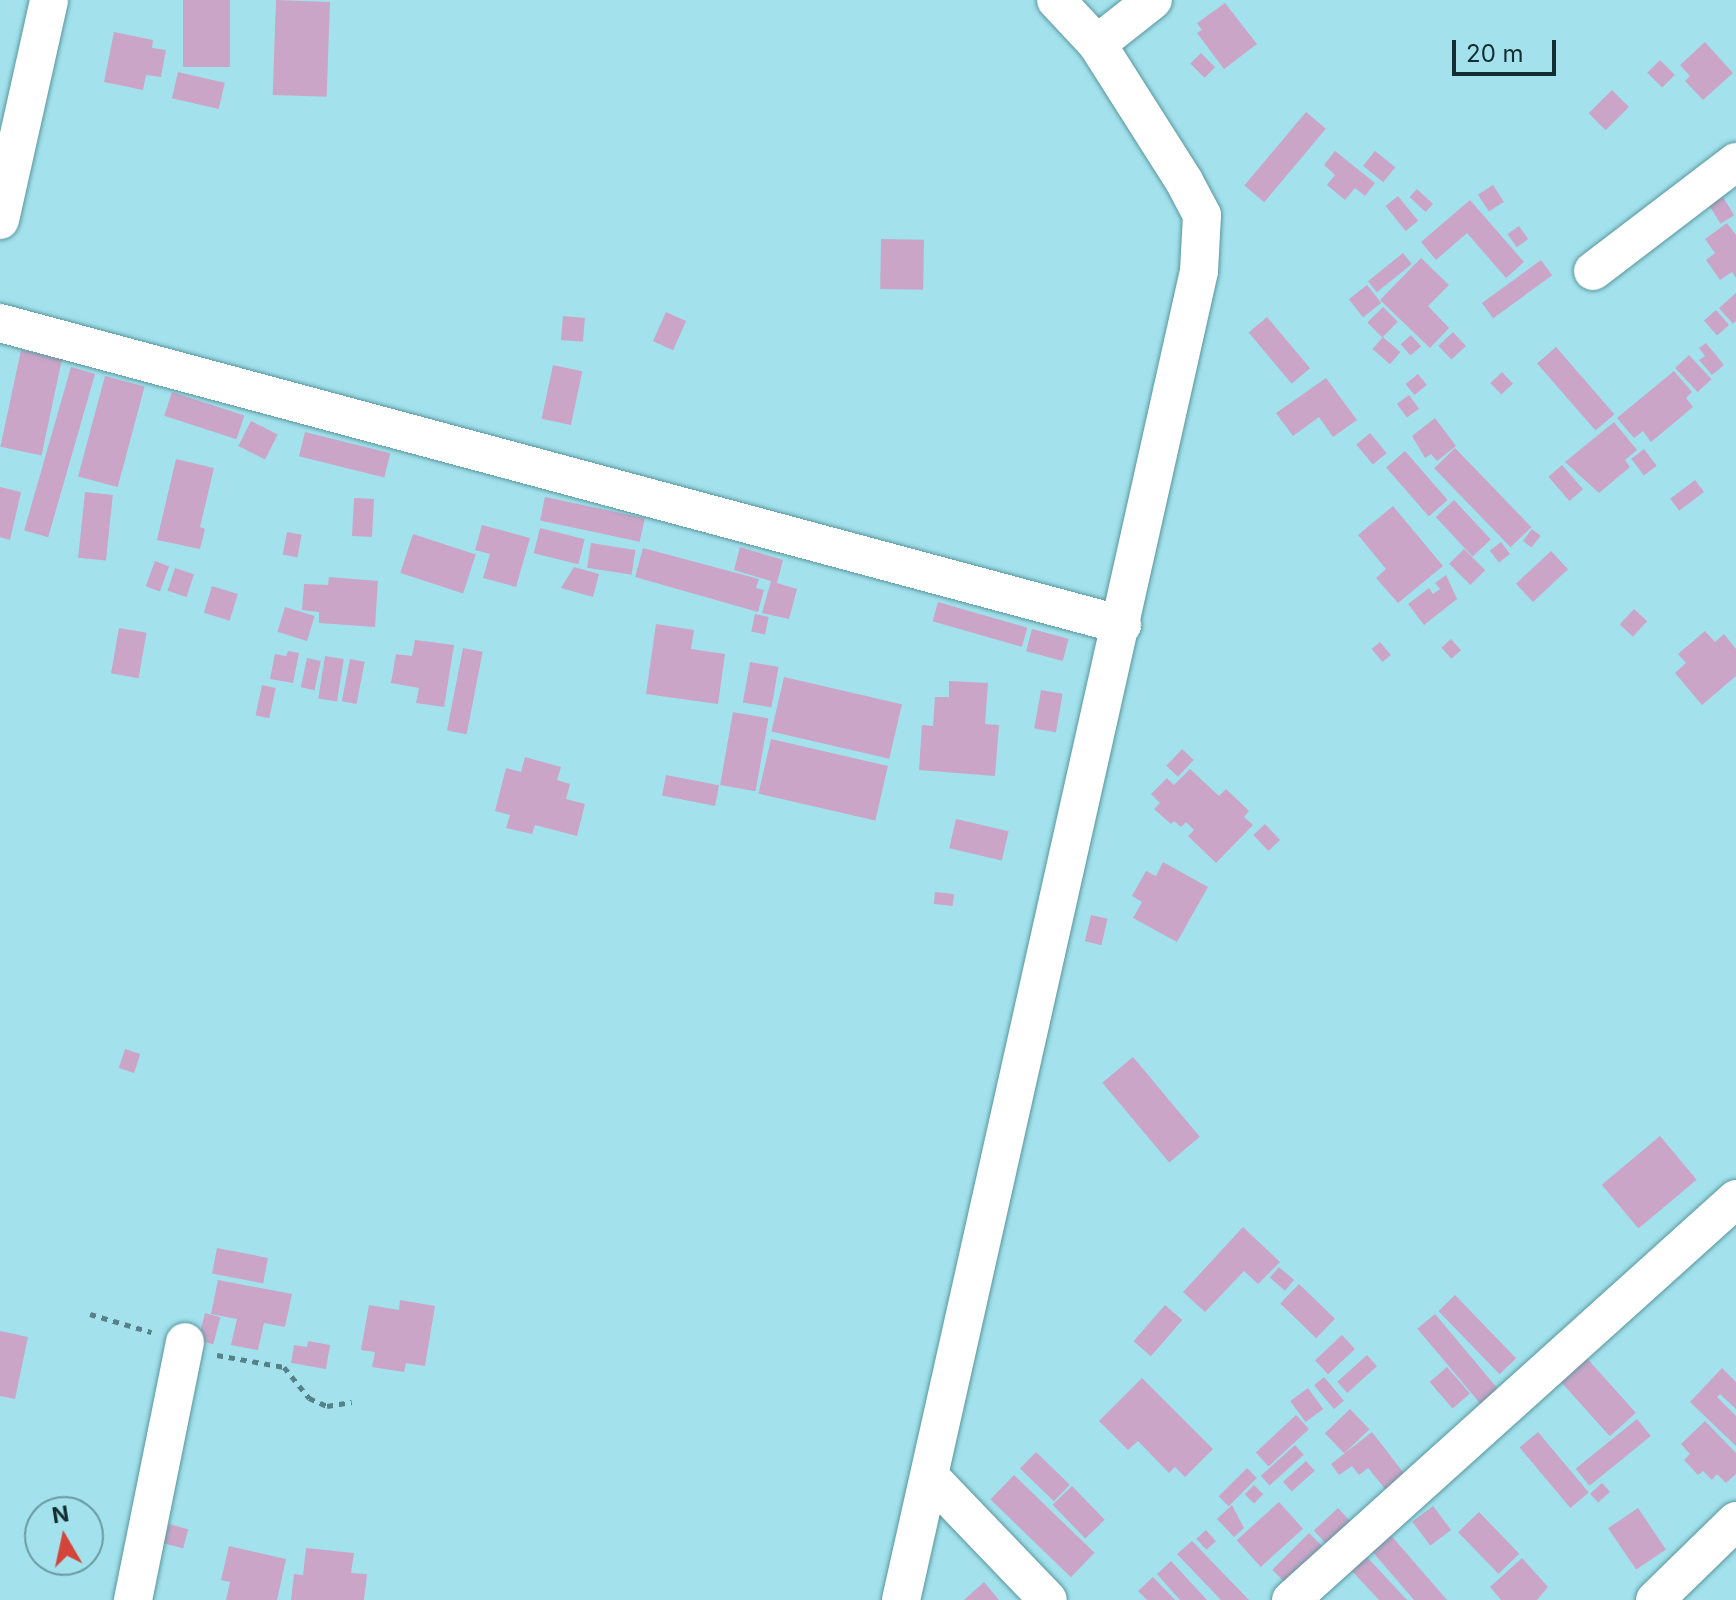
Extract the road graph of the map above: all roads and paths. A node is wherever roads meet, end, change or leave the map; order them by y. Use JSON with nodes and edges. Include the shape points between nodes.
{"nodes":[{"id":1,"x":49,"y":0,"type":"edge"},
{"id":2,"x":1056,"y":0,"type":"edge"},
{"id":3,"x":1153,"y":0,"type":"edge"},
{"id":4,"x":1097,"y":44,"type":"junction"},
{"id":5,"x":1736,"y":162,"type":"edge"},
{"id":6,"x":0,"y":220,"type":"edge"},
{"id":7,"x":1593,"y":271,"type":"dead end"},
{"id":8,"x":0,"y":323,"type":"edge"},
{"id":9,"x":1122,"y":625,"type":"junction"},
{"id":10,"x":1736,"y":1199,"type":"edge"},
{"id":11,"x":90,"y":1314,"type":"dead end"},
{"id":12,"x":185,"y":1342,"type":"junction"},
{"id":13,"x":352,"y":1402,"type":"dead end"},
{"id":14,"x":930,"y":1477,"type":"junction"},
{"id":15,"x":1736,"y":1521,"type":"edge"},
{"id":16,"x":133,"y":1600,"type":"edge"},
{"id":17,"x":901,"y":1600,"type":"edge"},
{"id":18,"x":1048,"y":1600,"type":"edge"},
{"id":19,"x":1291,"y":1600,"type":"edge"},
{"id":20,"x":1655,"y":1600,"type":"edge"}],
"edges":[{"from":1,"to":6,"type":"street"},
{"from":2,"to":4,"type":"street"},
{"from":3,"to":4,"type":"street"},
{"from":4,"to":9,"type":"street","via":[[1202,215],[1199,271]]},
{"from":5,"to":7,"type":"street"},
{"from":8,"to":9,"type":"street"},
{"from":9,"to":14,"type":"street"},
{"from":10,"to":19,"type":"street"},
{"from":11,"to":12,"type":"path"},
{"from":12,"to":13,"type":"path","via":[[211,1354],[284,1367],[309,1398],[327,1406]]},
{"from":12,"to":16,"type":"street"},
{"from":14,"to":17,"type":"street"},
{"from":14,"to":18,"type":"street"},
{"from":15,"to":20,"type":"street"}]}
